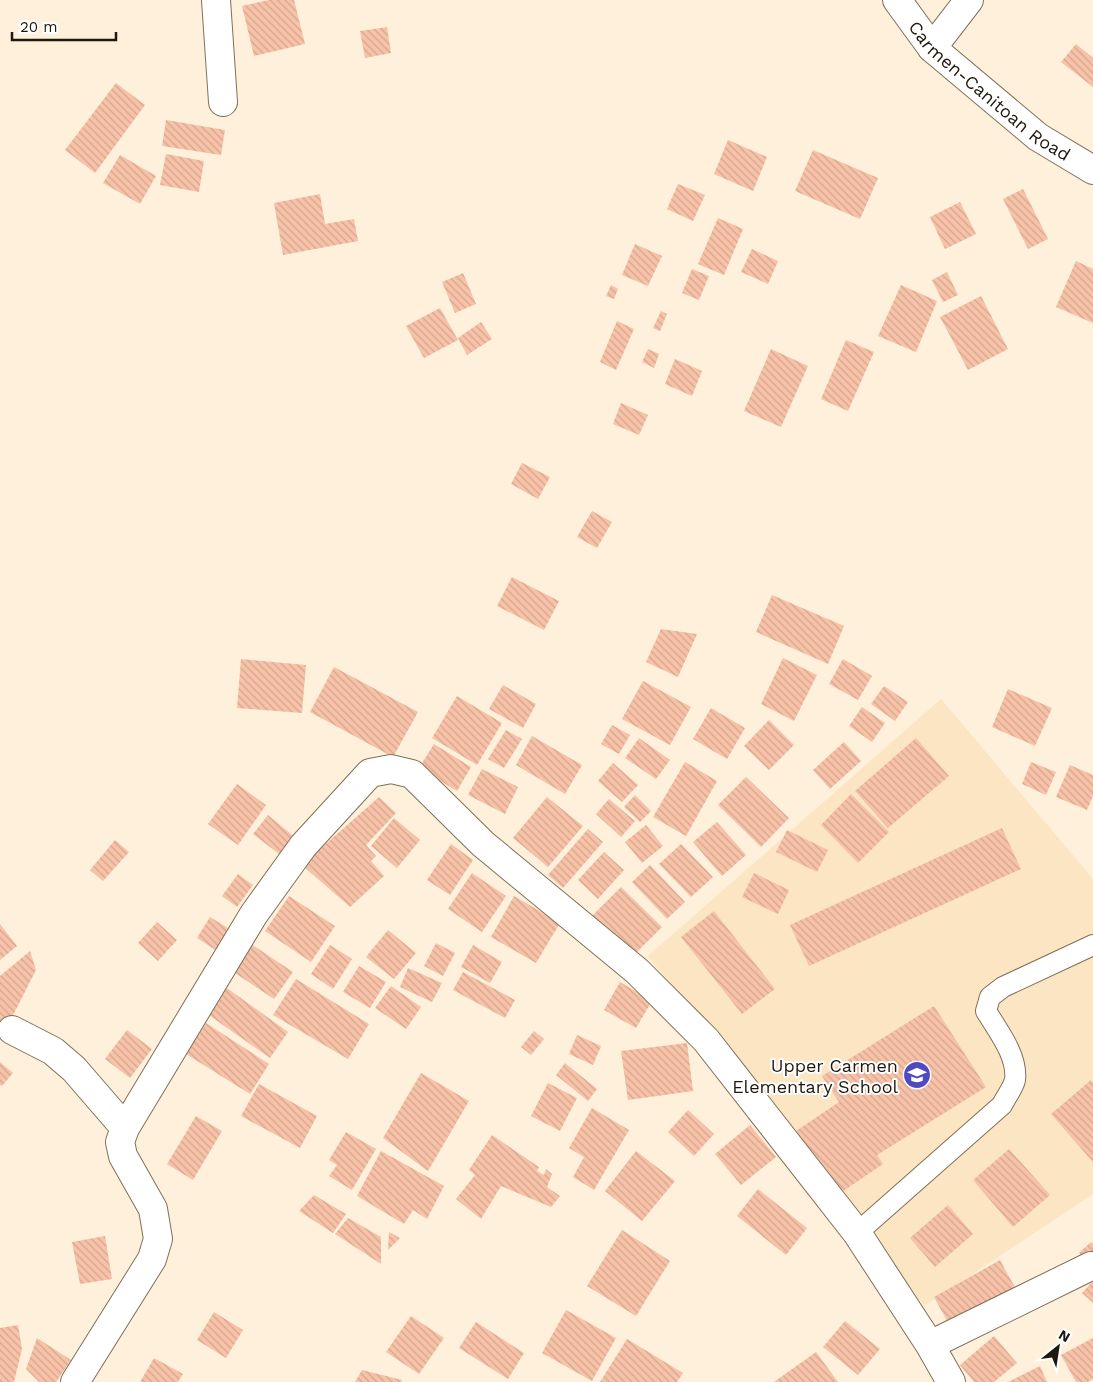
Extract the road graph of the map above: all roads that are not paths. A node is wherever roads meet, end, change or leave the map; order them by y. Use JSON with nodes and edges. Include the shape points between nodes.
{"nodes":[{"id":1,"x":216,"y":0,"type":"edge"},
{"id":2,"x":897,"y":0,"type":"edge"},
{"id":3,"x":969,"y":0,"type":"edge"},
{"id":4,"x":932,"y":48,"type":"junction"},
{"id":5,"x":223,"y":102,"type":"dead end"},
{"id":6,"x":1093,"y":170,"type":"edge"},
{"id":7,"x":1093,"y":945,"type":"edge"},
{"id":8,"x":12,"y":1030,"type":"dead end"},
{"id":9,"x":125,"y":1128,"type":"junction"},
{"id":10,"x":857,"y":1233,"type":"junction"},
{"id":11,"x":1091,"y":1266,"type":"dead end"},
{"id":12,"x":930,"y":1345,"type":"junction"},
{"id":13,"x":75,"y":1382,"type":"edge"},
{"id":14,"x":951,"y":1382,"type":"edge"}],
"edges":[{"from":1,"to":5,"type":"street"},
{"from":2,"to":4,"type":"street","name":"Carmen-Canitoan Road"},
{"from":3,"to":4,"type":"street"},
{"from":4,"to":6,"type":"street","name":"Carmen-Canitoan Road","via":[[1038,137]]},
{"from":7,"to":10,"type":"lane","via":[[1003,987],[990,997],[986,1011],[1011,1055],[1015,1069],[1014,1082],[1002,1105]]},
{"from":8,"to":9,"type":"street","via":[[53,1051],[74,1069]]},
{"from":9,"to":10,"type":"street","via":[[254,914],[303,846],[370,774],[391,769],[412,774],[483,844],[644,978],[706,1040]]},
{"from":9,"to":13,"type":"street","via":[[120,1142],[123,1156],[153,1209],[158,1239],[152,1259]]},
{"from":10,"to":12,"type":"street"},
{"from":11,"to":12,"type":"street"},
{"from":12,"to":14,"type":"street"}]}
